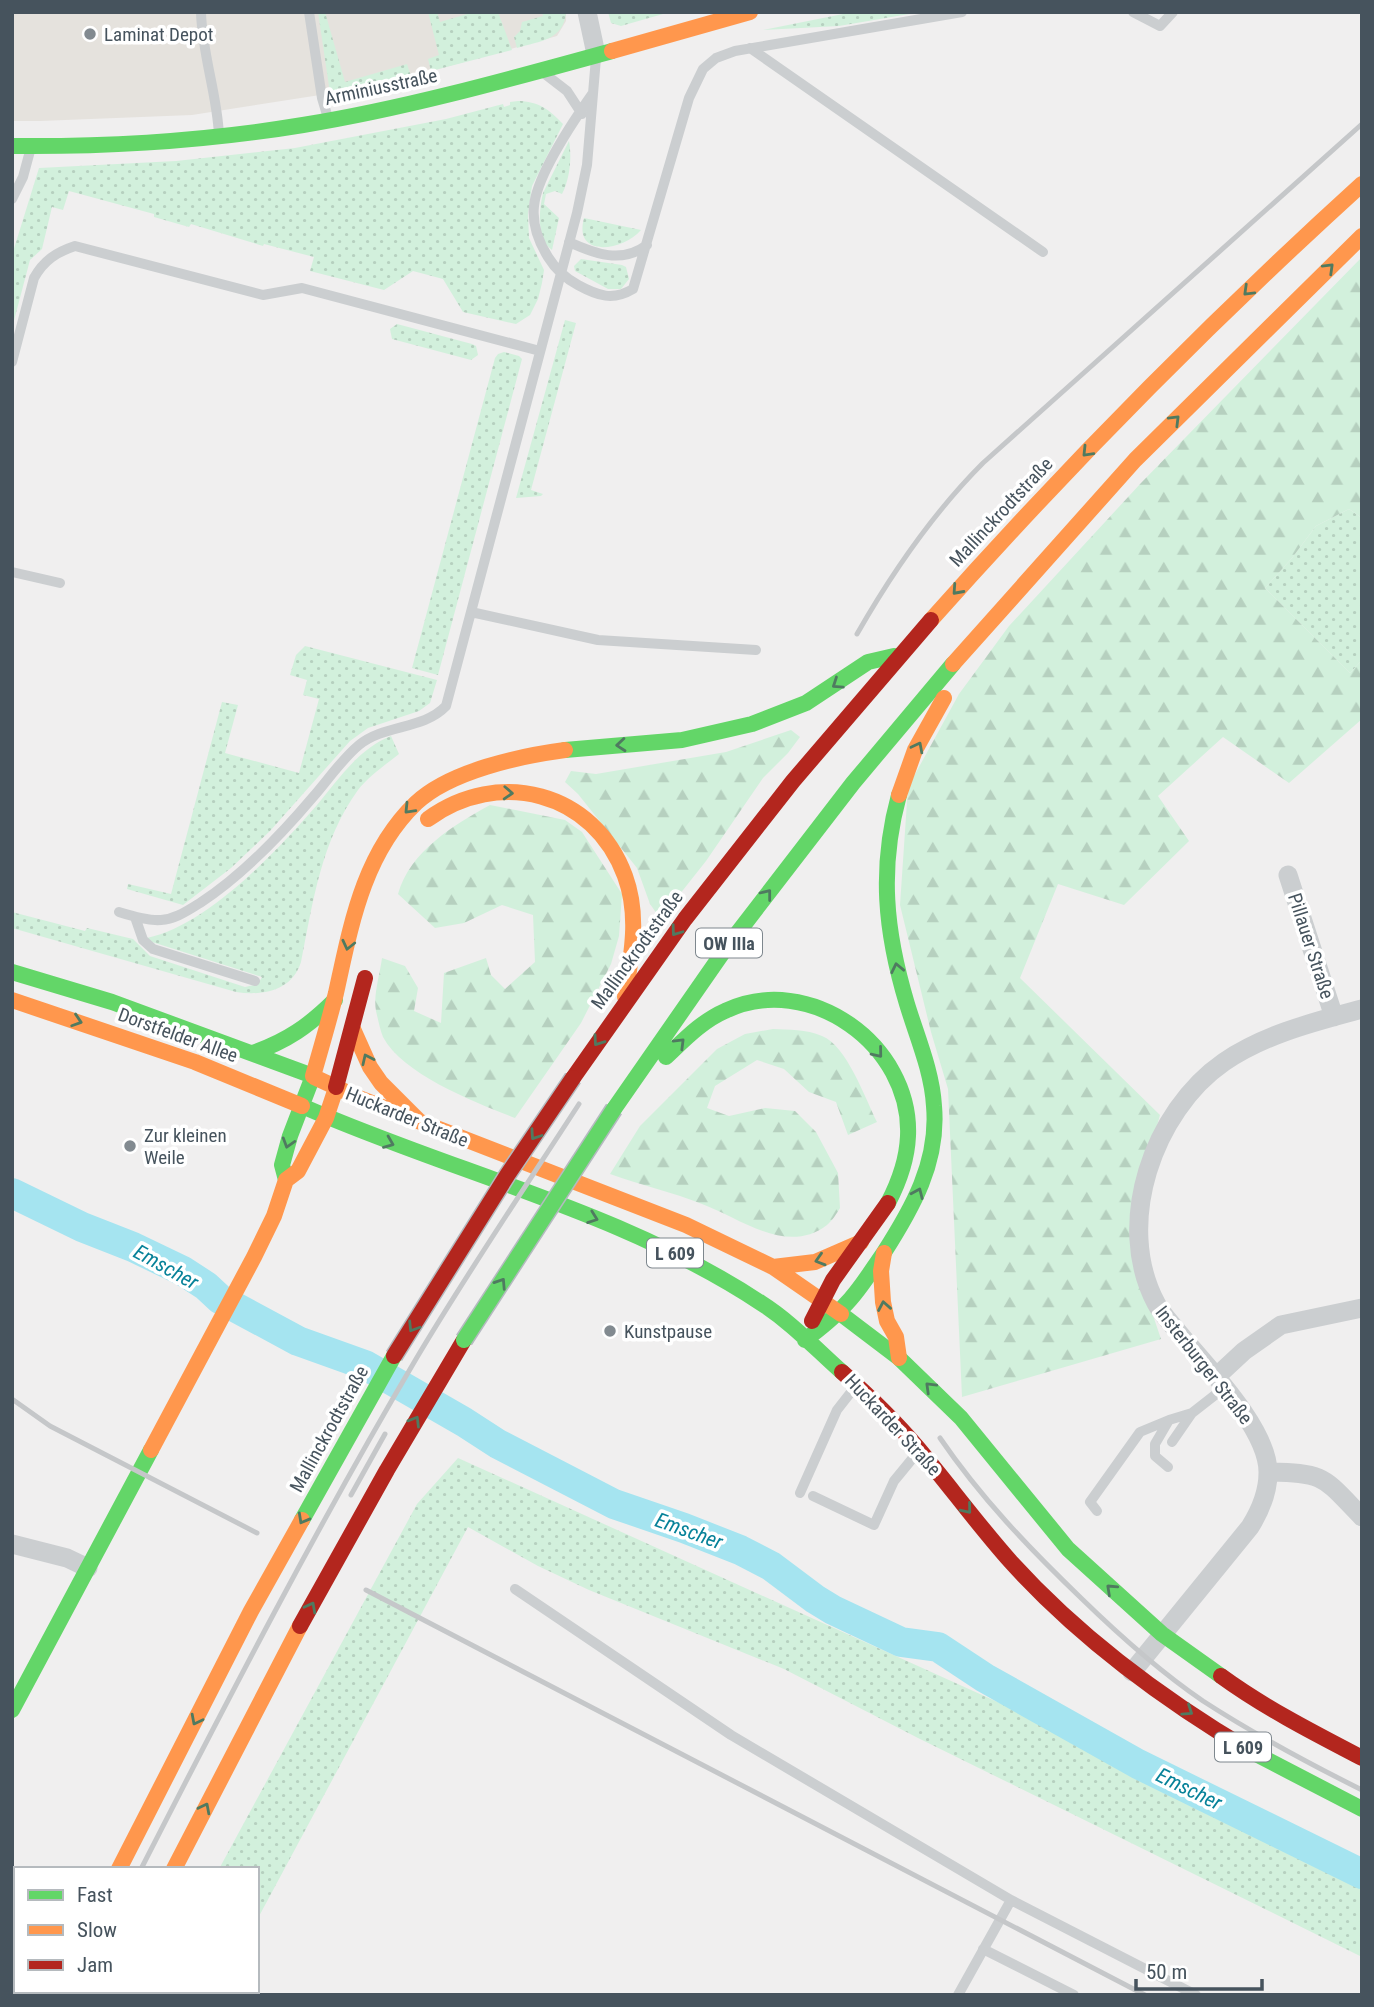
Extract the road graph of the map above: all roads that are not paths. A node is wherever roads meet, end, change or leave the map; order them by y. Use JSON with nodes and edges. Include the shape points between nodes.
{"nodes":[{"id":1,"x":201,"y":12,"type":"edge"},
{"id":2,"x":309,"y":12,"type":"edge"},
{"id":3,"x":587,"y":12,"type":"edge"},
{"id":4,"x":750,"y":12,"type":"edge"},
{"id":5,"x":962,"y":12,"type":"edge"},
{"id":6,"x":1133,"y":12,"type":"edge"},
{"id":7,"x":1173,"y":12,"type":"edge"},
{"id":8,"x":750,"y":48,"type":"junction"},
{"id":9,"x":596,"y":54,"type":"junction"},
{"id":10,"x":536,"y":72,"type":"junction"},
{"id":11,"x":593,"y":92,"type":"junction"},
{"id":12,"x":581,"y":111,"type":"junction"},
{"id":13,"x":328,"y":120,"type":"junction"},
{"id":14,"x":590,"y":134,"type":"junction"},
{"id":15,"x":219,"y":136,"type":"junction"},
{"id":16,"x":12,"y":146,"type":"edge"},
{"id":17,"x":31,"y":147,"type":"junction"},
{"id":18,"x":1362,"y":184,"type":"edge"},
{"id":19,"x":12,"y":199,"type":"edge"},
{"id":20,"x":1362,"y":236,"type":"edge"},
{"id":21,"x":569,"y":242,"type":"junction"},
{"id":22,"x":647,"y":244,"type":"junction"},
{"id":23,"x":1043,"y":252,"type":"dead end"},
{"id":24,"x":560,"y":274,"type":"junction"},
{"id":25,"x":540,"y":351,"type":"junction"},
{"id":26,"x":12,"y":362,"type":"edge"},
{"id":27,"x":12,"y":572,"type":"edge"},
{"id":28,"x":60,"y":583,"type":"dead end"},
{"id":29,"x":471,"y":612,"type":"junction"},
{"id":30,"x":756,"y":650,"type":"dead end"},
{"id":31,"x":898,"y":656,"type":"junction"},
{"id":32,"x":958,"y":658,"type":"junction"},
{"id":33,"x":415,"y":832,"type":"dead end"},
{"id":34,"x":1288,"y":875,"type":"dead end"},
{"id":35,"x":119,"y":912,"type":"dead end"},
{"id":36,"x":135,"y":917,"type":"junction"},
{"id":37,"x":367,"y":968,"type":"dead end"},
{"id":38,"x":12,"y":972,"type":"edge"},
{"id":39,"x":255,"y":981,"type":"dead end"},
{"id":40,"x":12,"y":1000,"type":"edge"},
{"id":41,"x":335,"y":1000,"type":"junction"},
{"id":42,"x":624,"y":1004,"type":"junction"},
{"id":43,"x":1362,"y":1009,"type":"edge"},
{"id":44,"x":1334,"y":1017,"type":"junction"},
{"id":45,"x":353,"y":1029,"type":"junction"},
{"id":46,"x":253,"y":1053,"type":"junction"},
{"id":47,"x":313,"y":1076,"type":"junction"},
{"id":48,"x":336,"y":1087,"type":"junction"},
{"id":49,"x":302,"y":1106,"type":"junction"},
{"id":50,"x":614,"y":1109,"type":"junction"},
{"id":51,"x":326,"y":1118,"type":"junction"},
{"id":52,"x":419,"y":1121,"type":"junction"},
{"id":53,"x":286,"y":1181,"type":"junction"},
{"id":54,"x":864,"y":1240,"type":"junction"},
{"id":55,"x":884,"y":1252,"type":"junction"},
{"id":56,"x":773,"y":1267,"type":"junction"},
{"id":57,"x":820,"y":1300,"type":"junction"},
{"id":58,"x":1362,"y":1308,"type":"edge"},
{"id":59,"x":838,"y":1313,"type":"junction"},
{"id":60,"x":805,"y":1340,"type":"junction"},
{"id":61,"x":900,"y":1358,"type":"junction"},
{"id":62,"x":1220,"y":1382,"type":"junction"},
{"id":63,"x":857,"y":1384,"type":"junction"},
{"id":64,"x":1192,"y":1413,"type":"junction"},
{"id":65,"x":1169,"y":1419,"type":"junction"},
{"id":66,"x":1172,"y":1443,"type":"dead end"},
{"id":67,"x":919,"y":1450,"type":"junction"},
{"id":68,"x":1168,"y":1467,"type":"dead end"},
{"id":69,"x":1269,"y":1472,"type":"junction"},
{"id":70,"x":800,"y":1493,"type":"dead end"},
{"id":71,"x":813,"y":1496,"type":"dead end"},
{"id":72,"x":1097,"y":1511,"type":"dead end"},
{"id":73,"x":1362,"y":1517,"type":"edge"},
{"id":74,"x":12,"y":1544,"type":"edge"},
{"id":75,"x":88,"y":1568,"type":"junction"},
{"id":76,"x":515,"y":1589,"type":"dead end"},
{"id":77,"x":1162,"y":1634,"type":"junction"},
{"id":78,"x":1132,"y":1672,"type":"junction"},
{"id":79,"x":12,"y":1710,"type":"edge"},
{"id":80,"x":1362,"y":1758,"type":"edge"},
{"id":81,"x":1362,"y":1809,"type":"edge"},
{"id":82,"x":120,"y":1867,"type":"edge"},
{"id":83,"x":175,"y":1867,"type":"edge"},
{"id":84,"x":1011,"y":1900,"type":"junction"},
{"id":85,"x":984,"y":1949,"type":"junction"},
{"id":86,"x":957,"y":1995,"type":"edge"},
{"id":87,"x":1074,"y":1995,"type":"edge"},
{"id":88,"x":1196,"y":1995,"type":"edge"}],
"edges":[{"from":1,"to":15,"type":"lane"},
{"from":2,"to":13,"type":"lane"},
{"from":3,"to":9,"type":"street"},
{"from":4,"to":9,"type":"main road","name":"Arminiusstraße"},
{"from":5,"to":8,"type":"lane"},
{"from":6,"to":7,"type":"lane","via":[[1160,26]]},
{"from":8,"to":22,"type":"lane","via":[[716,58],[695,83]]},
{"from":8,"to":23,"type":"lane"},
{"from":9,"to":10,"type":"main road","name":"Arminiusstraße"},
{"from":9,"to":11,"type":"lane"},
{"from":10,"to":12,"type":"lane","via":[[567,91]]},
{"from":10,"to":13,"type":"main road","name":"Arminiusstraße"},
{"from":11,"to":12,"type":"lane"},
{"from":11,"to":14,"type":"lane"},
{"from":12,"to":14,"type":"lane"},
{"from":12,"to":24,"type":"lane","via":[[544,176],[534,205],[541,246]]},
{"from":13,"to":15,"type":"main road","name":"Arminiusstraße"},
{"from":14,"to":21,"type":"lane"},
{"from":15,"to":17,"type":"main road","name":"Arminiusstraße"},
{"from":16,"to":17,"type":"main road","name":"Arminiusstraße"},
{"from":17,"to":19,"type":"lane"},
{"from":18,"to":31,"type":"main road","name":"Mallinckrodtstraße","one_way":true,"via":[[1154,381]]},
{"from":32,"to":20,"type":"main road","one_way":true,"via":[[1135,460]]},
{"from":21,"to":22,"type":"lane","via":[[605,256],[638,252]]},
{"from":21,"to":24,"type":"lane"},
{"from":22,"to":24,"type":"lane","via":[[633,289],[622,296],[601,295]]},
{"from":24,"to":25,"type":"lane"},
{"from":25,"to":26,"type":"lane","via":[[302,288],[263,295],[75,246],[51,257],[34,278]]},
{"from":25,"to":29,"type":"lane"},
{"from":27,"to":28,"type":"lane"},
{"from":29,"to":30,"type":"lane","via":[[598,640]]},
{"from":29,"to":36,"type":"lane","via":[[446,706],[438,715],[379,732],[361,744],[268,846],[205,900],[162,920]]},
{"from":31,"to":41,"type":"main road","one_way":true,"via":[[867,663],[806,703],[742,727],[692,739],[522,756],[448,780],[419,799],[389,830],[374,854],[360,889]]},
{"from":31,"to":42,"type":"main road","name":"Mallinckrodtstraße","one_way":true,"via":[[693,908]]},
{"from":50,"to":32,"type":"main road","number":"OW IIIa","one_way":true,"via":[[726,948],[853,783]]},
{"from":55,"to":32,"type":"main road","one_way":true,"via":[[926,1176],[934,1135],[930,1081],[889,930],[889,846],[908,767],[948,692]]},
{"from":33,"to":42,"type":"main road","one_way":true,"via":[[446,806],[488,792],[548,797],[569,806],[598,829],[626,878],[635,929]]},
{"from":34,"to":44,"type":"street","name":"Pillauer Straße"},
{"from":35,"to":36,"type":"lane"},
{"from":36,"to":39,"type":"lane","via":[[143,940],[153,949]]},
{"from":37,"to":45,"type":"main road"},
{"from":38,"to":46,"type":"main road","name":"Dorstfelder Allee","number":"L 609"},
{"from":40,"to":49,"type":"main road","name":"Dorstfelder Allee","number":"L 609","one_way":true,"via":[[116,1034]]},
{"from":41,"to":46,"type":"main road","via":[[307,1028]]},
{"from":41,"to":47,"type":"main road"},
{"from":42,"to":82,"type":"main road","name":"Mallinckrodtstraße","one_way":true,"bridge":true,"via":[[508,1174],[394,1356],[251,1611]]},
{"from":43,"to":44,"type":"street","name":"Insterburger Straße"},
{"from":44,"to":62,"type":"street","name":"Insterburger Straße","via":[[1264,1039],[1223,1063],[1185,1098],[1152,1159],[1140,1203],[1143,1276],[1157,1305]]},
{"from":45,"to":48,"type":"main road"},
{"from":52,"to":45,"type":"main road","one_way":true,"via":[[381,1083]]},
{"from":46,"to":47,"type":"main road","name":"Dorstfelder Allee","number":"L 609"},
{"from":47,"to":48,"type":"main road","name":"Huckarder Straße","number":"L 609"},
{"from":47,"to":49,"type":"main road","name":"Huckarder Straße"},
{"from":48,"to":51,"type":"main road","name":"Huckarder Straße"},
{"from":48,"to":52,"type":"main road","name":"Huckarder Straße","number":"L 609"},
{"from":49,"to":51,"type":"main road","name":"Dorstfelder Allee","number":"L 609"},
{"from":49,"to":53,"type":"main road","name":"Huckarder Straße","one_way":true,"via":[[282,1165]]},
{"from":50,"to":54,"type":"main road","one_way":true,"via":[[689,1034],[732,1008],[772,1000],[826,1010],[862,1034],[895,1074],[908,1121],[906,1160],[898,1184]]},
{"from":83,"to":50,"type":"main road","one_way":true,"bridge":true,"via":[[380,1480],[464,1340]]},
{"from":51,"to":53,"type":"main road","name":"Huckarder Straße","via":[[298,1171]]},
{"from":51,"to":60,"type":"main road","name":"Huckarder Straße","number":"L 609","one_way":true,"via":[[672,1251],[748,1294]]},
{"from":52,"to":56,"type":"main road","name":"Huckarder Straße","number":"L 609","via":[[686,1225]]},
{"from":53,"to":75,"type":"main road","name":"Huckarder Straße","via":[[254,1257]]},
{"from":54,"to":56,"type":"main road","one_way":true,"via":[[815,1262]]},
{"from":54,"to":57,"type":"main road"},
{"from":55,"to":59,"type":"main road"},
{"from":61,"to":55,"type":"main road","one_way":true,"via":[[883,1302]]},
{"from":56,"to":57,"type":"main road","name":"Huckarder Straße","number":"L 609"},
{"from":57,"to":59,"type":"main road","name":"Huckarder Straße","number":"L 609"},
{"from":57,"to":60,"type":"main road"},
{"from":58,"to":62,"type":"street","via":[[1281,1325],[1244,1351]]},
{"from":59,"to":60,"type":"main road"},
{"from":59,"to":61,"type":"main road","name":"Huckarder Straße","number":"L 609"},
{"from":60,"to":63,"type":"main road","name":"Huckarder Straße","number":"L 609"},
{"from":77,"to":61,"type":"main road","name":"Huckarder Straße","number":"L 609","one_way":true,"via":[[1068,1549],[961,1418]]},
{"from":62,"to":64,"type":"lane"},
{"from":62,"to":69,"type":"street","name":"Insterburger Straße","via":[[1250,1422],[1266,1454]]},
{"from":63,"to":67,"type":"main road","name":"Huckarder Straße","number":"L 609"},
{"from":63,"to":70,"type":"lane","via":[[837,1410]]},
{"from":64,"to":65,"type":"lane"},
{"from":64,"to":66,"type":"lane"},
{"from":65,"to":68,"type":"lane","via":[[1155,1444],[1155,1455]]},
{"from":65,"to":72,"type":"lane","via":[[1140,1432],[1129,1446],[1090,1502]]},
{"from":67,"to":71,"type":"lane","via":[[894,1481],[874,1525]]},
{"from":67,"to":78,"type":"main road","name":"Huckarder Straße","number":"L 609","one_way":true,"via":[[1026,1578]]},
{"from":69,"to":73,"type":"street","via":[[1305,1473],[1323,1479]]},
{"from":69,"to":77,"type":"street","via":[[1250,1527]]},
{"from":74,"to":75,"type":"street"},
{"from":75,"to":79,"type":"main road","name":"Huckarder Straße"},
{"from":76,"to":84,"type":"lane","via":[[731,1735]]},
{"from":77,"to":78,"type":"street"},
{"from":77,"to":80,"type":"main road","name":"Huckarder Straße","number":"L 609","via":[[1240,1690]]},
{"from":78,"to":81,"type":"main road","name":"Huckarder Straße","number":"L 609","one_way":true,"via":[[1231,1740]]},
{"from":84,"to":85,"type":"lane"},
{"from":84,"to":88,"type":"lane"},
{"from":85,"to":86,"type":"lane"},
{"from":85,"to":87,"type":"lane"}]}
